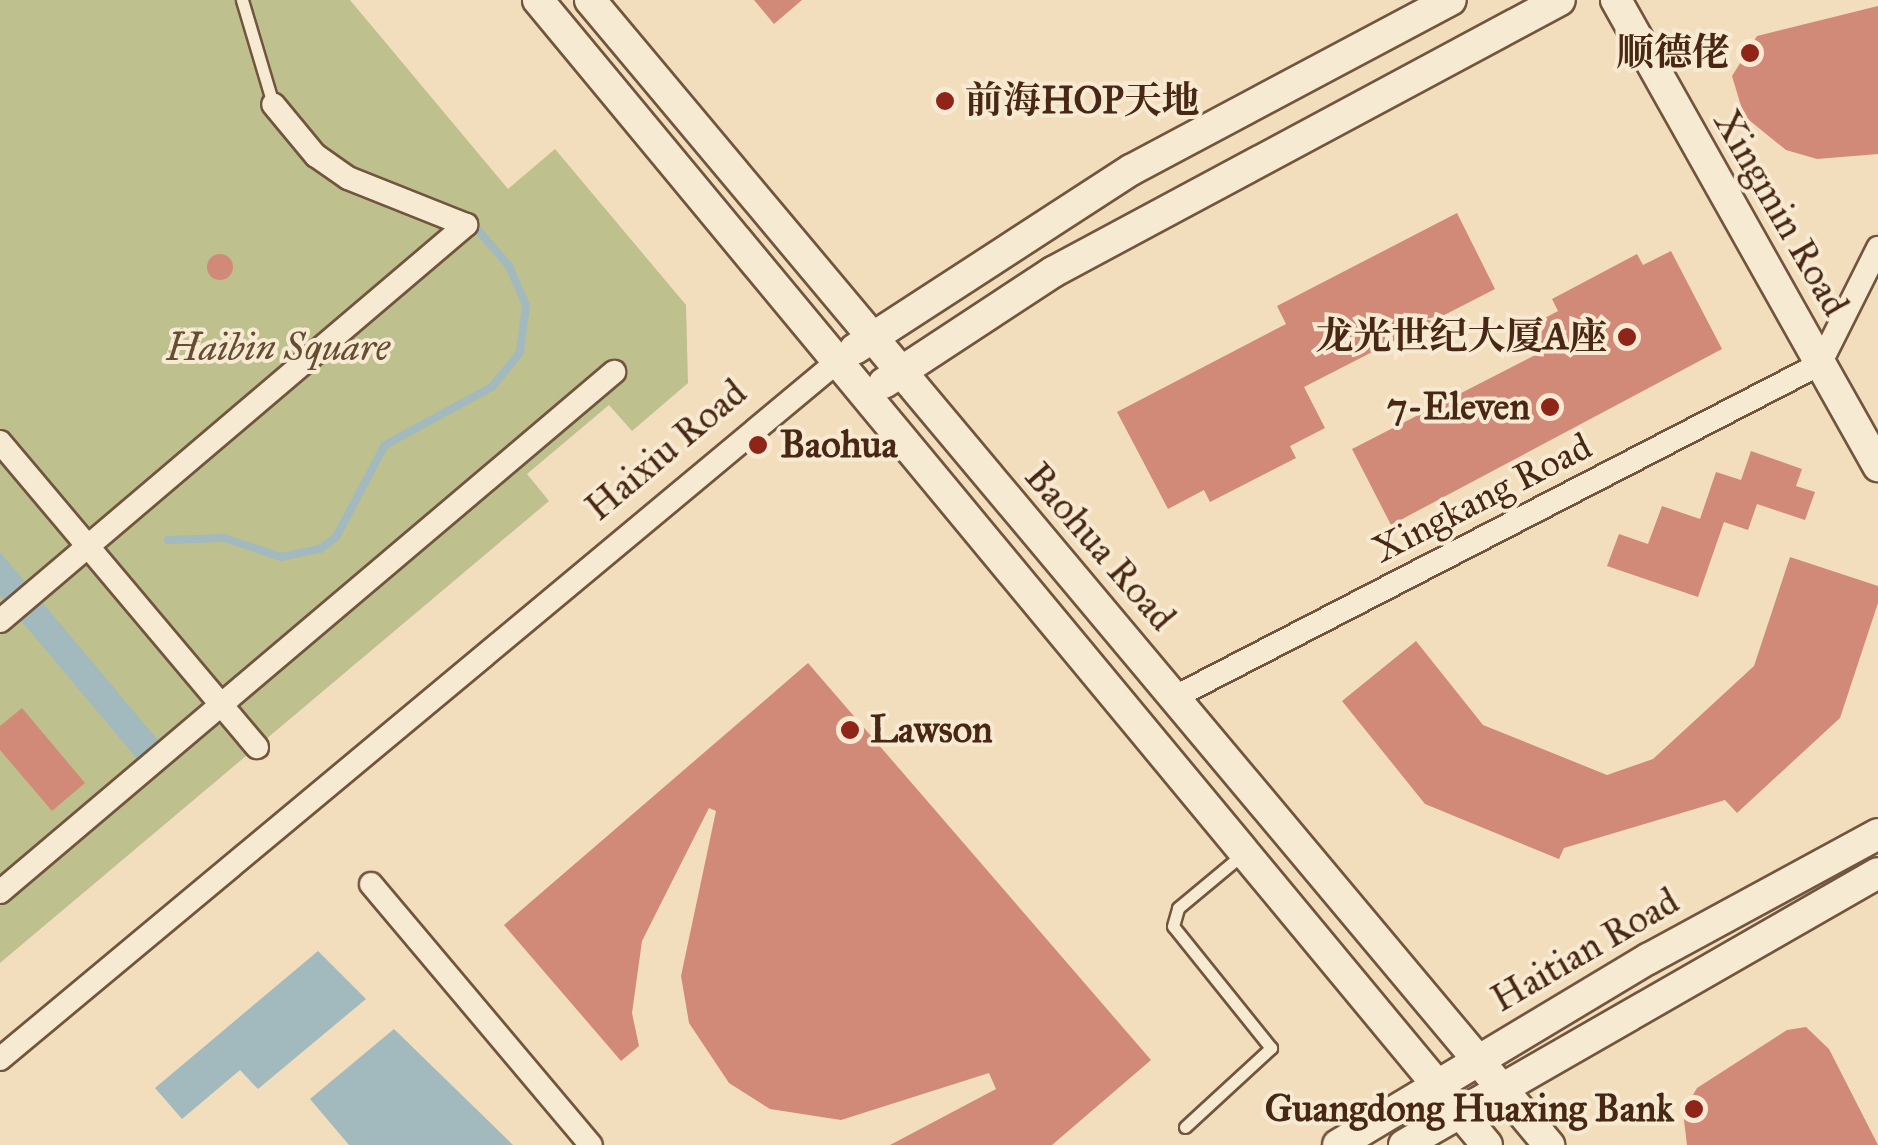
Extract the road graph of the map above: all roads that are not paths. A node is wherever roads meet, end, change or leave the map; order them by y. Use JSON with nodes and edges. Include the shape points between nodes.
{"nodes":[{"id":1,"x":242,"y":0,"type":"edge"},
{"id":2,"x":538,"y":0,"type":"edge"},
{"id":3,"x":590,"y":0,"type":"edge"},
{"id":4,"x":1425,"y":0,"type":"edge"},
{"id":5,"x":1451,"y":0,"type":"edge"},
{"id":6,"x":1560,"y":0,"type":"edge"},
{"id":7,"x":1616,"y":0,"type":"edge"},
{"id":8,"x":1392,"y":30,"type":"junction"},
{"id":9,"x":273,"y":104,"type":"joint"},
{"id":10,"x":1241,"y":110,"type":"junction"},
{"id":11,"x":719,"y":153,"type":"junction"},
{"id":12,"x":1262,"y":155,"type":"junction"},
{"id":13,"x":687,"y":179,"type":"junction"},
{"id":14,"x":1878,"y":248,"type":"edge"},
{"id":15,"x":871,"y":337,"type":"junction"},
{"id":16,"x":837,"y":362,"type":"junction"},
{"id":17,"x":1820,"y":364,"type":"junction"},
{"id":18,"x":614,"y":372,"type":"dead end"},
{"id":19,"x":899,"y":372,"type":"junction"},
{"id":20,"x":866,"y":396,"type":"junction"},
{"id":21,"x":0,"y":442,"type":"edge"},
{"id":22,"x":1878,"y":466,"type":"edge"},
{"id":23,"x":88,"y":546,"type":"junction"},
{"id":24,"x":0,"y":621,"type":"edge"},
{"id":25,"x":1177,"y":696,"type":"junction"},
{"id":26,"x":221,"y":705,"type":"junction"},
{"id":27,"x":256,"y":747,"type":"dead end"},
{"id":28,"x":1878,"y":834,"type":"edge"},
{"id":29,"x":1248,"y":850,"type":"junction"},
{"id":30,"x":1878,"y":873,"type":"edge"},
{"id":31,"x":372,"y":884,"type":"dead end"},
{"id":32,"x":0,"y":892,"type":"edge"},
{"id":33,"x":0,"y":1059,"type":"edge"},
{"id":34,"x":1478,"y":1059,"type":"junction"},
{"id":35,"x":1438,"y":1084,"type":"junction"},
{"id":36,"x":1502,"y":1087,"type":"junction"},
{"id":37,"x":1460,"y":1111,"type":"junction"},
{"id":38,"x":1185,"y":1126,"type":"dead end"},
{"id":39,"x":591,"y":1145,"type":"edge"},
{"id":40,"x":1338,"y":1145,"type":"edge"},
{"id":41,"x":1404,"y":1145,"type":"edge"},
{"id":42,"x":1487,"y":1145,"type":"edge"},
{"id":43,"x":1549,"y":1145,"type":"edge"}],
"edges":[{"from":1,"to":9,"type":"lane"},
{"from":2,"to":13,"type":"main road"},
{"from":3,"to":11,"type":"main road","name":"Baohua Road"},
{"from":4,"to":8,"type":"main road"},
{"from":5,"to":8,"type":"main road","name":"Haixiu Road"},
{"from":6,"to":12,"type":"main road"},
{"from":7,"to":17,"type":"main road","name":"Xingmin Road"},
{"from":8,"to":10,"type":"main road","name":"Haixiu Road"},
{"from":9,"to":23,"type":"street","via":[[316,156],[348,178],[466,225]]},
{"from":10,"to":12,"type":"main road","via":[[1229,123],[1230,146],[1242,156]]},
{"from":10,"to":15,"type":"main road","name":"Haixiu Road","via":[[1048,220]]},
{"from":11,"to":13,"type":"main road","via":[[719,180],[701,188]]},
{"from":11,"to":15,"type":"main road","name":"Baohua Road"},
{"from":12,"to":19,"type":"main road","via":[[1053,272]]},
{"from":13,"to":16,"type":"main road"},
{"from":14,"to":17,"type":"street"},
{"from":15,"to":16,"type":"main road","name":"Haixiu Road"},
{"from":15,"to":19,"type":"main road","name":"Baohua Road"},
{"from":16,"to":20,"type":"main road"},
{"from":16,"to":33,"type":"street","name":"Haixiu Road"},
{"from":17,"to":22,"type":"main road","name":"Xingmin Road"},
{"from":17,"to":25,"type":"street","name":"Xingkang Road"},
{"from":18,"to":26,"type":"street"},
{"from":19,"to":20,"type":"main road"},
{"from":19,"to":25,"type":"main road","name":"Baohua Road"},
{"from":20,"to":29,"type":"main road"},
{"from":21,"to":23,"type":"street"},
{"from":23,"to":24,"type":"street"},
{"from":23,"to":26,"type":"street"},
{"from":25,"to":34,"type":"main road","name":"Baohua Road"},
{"from":26,"to":27,"type":"street"},
{"from":26,"to":32,"type":"street"},
{"from":28,"to":34,"type":"main road","name":"Haitian Road"},
{"from":29,"to":35,"type":"main road"},
{"from":29,"to":38,"type":"lane","via":[[1178,908],[1173,926],[1271,1048]]},
{"from":30,"to":36,"type":"main road","name":"Haitian Road"},
{"from":31,"to":39,"type":"street"},
{"from":34,"to":35,"type":"main road","name":"Haitian Road"},
{"from":34,"to":36,"type":"main road","name":"Baohua Road"},
{"from":35,"to":37,"type":"main road"},
{"from":35,"to":40,"type":"main road","name":"Haitian Road"},
{"from":36,"to":37,"type":"main road","name":"Haitian Road"},
{"from":36,"to":43,"type":"main road","name":"Baohua Road"},
{"from":37,"to":41,"type":"main road","name":"Haitian Road"},
{"from":37,"to":42,"type":"main road"}]}
